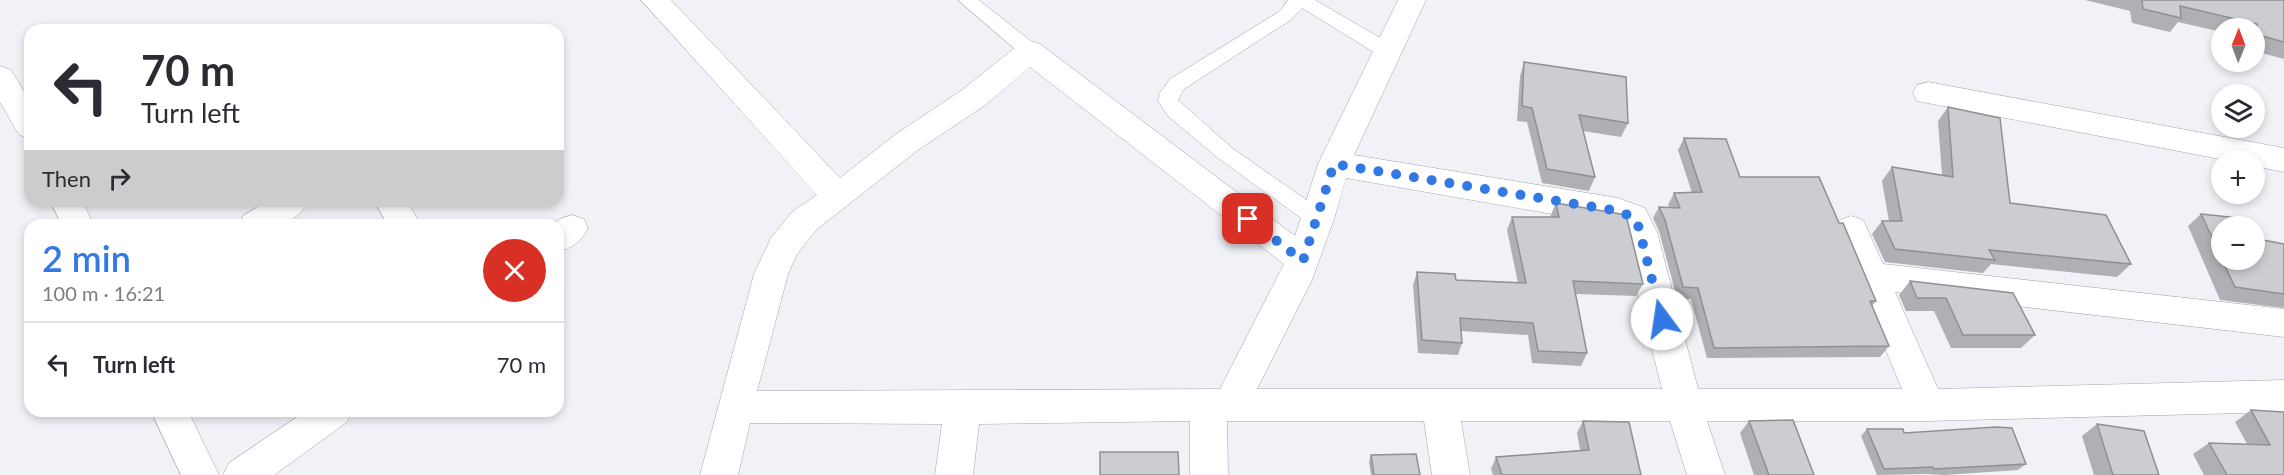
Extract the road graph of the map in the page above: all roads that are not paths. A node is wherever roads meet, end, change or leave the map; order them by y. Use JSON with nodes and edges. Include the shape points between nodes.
{"nodes":[{"id":1,"x":655,"y":0,"type":"edge"},
{"id":2,"x":967,"y":0,"type":"edge"},
{"id":3,"x":1300,"y":0,"type":"edge"},
{"id":4,"x":1412,"y":0,"type":"edge"},
{"id":5,"x":1030,"y":51,"type":"junction"},
{"id":6,"x":1387,"y":51,"type":"junction"},
{"id":7,"x":0,"y":77,"type":"edge"},
{"id":8,"x":1928,"y":93,"type":"dead end"},
{"id":9,"x":24,"y":118,"type":"edge"},
{"id":10,"x":2284,"y":160,"type":"edge"},
{"id":11,"x":1334,"y":164,"type":"junction"},
{"id":12,"x":838,"y":197,"type":"junction"},
{"id":13,"x":284,"y":207,"type":"edge"},
{"id":14,"x":264,"y":219,"type":"edge"},
{"id":15,"x":1318,"y":219,"type":"junction"},
{"id":16,"x":1851,"y":229,"type":"dead end"},
{"id":17,"x":1303,"y":261,"type":"junction"},
{"id":18,"x":1872,"y":276,"type":"junction"},
{"id":19,"x":2284,"y":323,"type":"edge"},
{"id":20,"x":2284,"y":396,"type":"edge"},
{"id":21,"x":1219,"y":405,"type":"junction"},
{"id":22,"x":1927,"y":405,"type":"junction"},
{"id":23,"x":1440,"y":406,"type":"junction"},
{"id":24,"x":1684,"y":406,"type":"junction"},
{"id":25,"x":735,"y":407,"type":"junction"},
{"id":26,"x":962,"y":408,"type":"junction"},
{"id":27,"x":172,"y":417,"type":"edge"},
{"id":28,"x":326,"y":417,"type":"edge"},
{"id":29,"x":200,"y":475,"type":"edge"},
{"id":30,"x":242,"y":475,"type":"edge"},
{"id":31,"x":719,"y":475,"type":"edge"},
{"id":32,"x":954,"y":475,"type":"edge"},
{"id":33,"x":1209,"y":475,"type":"edge"},
{"id":34,"x":1451,"y":475,"type":"edge"},
{"id":35,"x":1706,"y":475,"type":"edge"}],
"edges":[{"from":1,"to":12,"type":"street"},
{"from":2,"to":5,"type":"lane"},
{"from":3,"to":6,"type":"lane"},
{"from":3,"to":15,"type":"lane","via":[[1286,15],[1178,84],[1168,101],[1226,153]]},
{"from":4,"to":6,"type":"street"},
{"from":5,"to":12,"type":"street"},
{"from":5,"to":17,"type":"street"},
{"from":6,"to":11,"type":"street"},
{"from":7,"to":9,"type":"street"},
{"from":8,"to":10,"type":"street"},
{"from":11,"to":15,"type":"street"},
{"from":11,"to":24,"type":"street","via":[[1618,211],[1633,217],[1641,232]]},
{"from":12,"to":25,"type":"street","via":[[806,220],[783,247],[771,274]]},
{"from":13,"to":14,"type":"street"},
{"from":15,"to":17,"type":"street"},
{"from":16,"to":18,"type":"street"},
{"from":17,"to":21,"type":"street","via":[[1296,280]]},
{"from":18,"to":19,"type":"street"},
{"from":18,"to":22,"type":"street"},
{"from":20,"to":22,"type":"street"},
{"from":21,"to":23,"type":"street"},
{"from":21,"to":26,"type":"street"},
{"from":21,"to":33,"type":"street"},
{"from":22,"to":24,"type":"street"},
{"from":23,"to":24,"type":"street"},
{"from":23,"to":34,"type":"street"},
{"from":24,"to":35,"type":"street"},
{"from":25,"to":26,"type":"street"},
{"from":25,"to":31,"type":"street"},
{"from":26,"to":32,"type":"street"},
{"from":27,"to":29,"type":"street"},
{"from":28,"to":30,"type":"street"}]}
